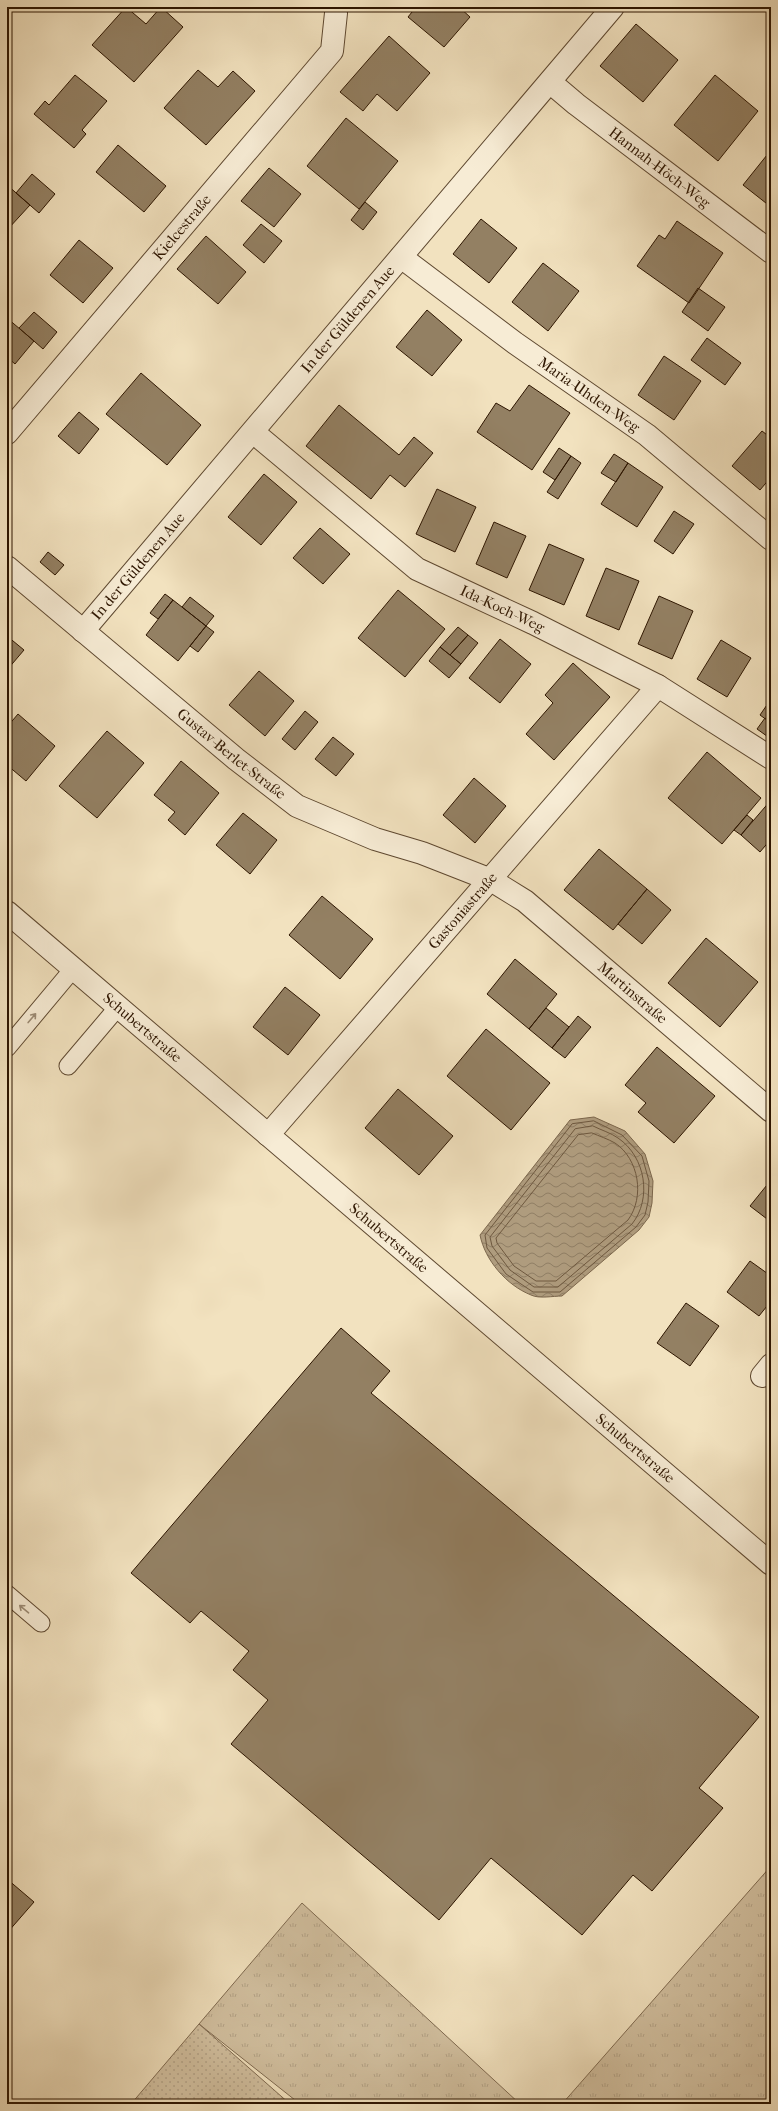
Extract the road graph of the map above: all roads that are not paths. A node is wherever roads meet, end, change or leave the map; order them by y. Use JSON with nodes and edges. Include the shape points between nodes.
{"nodes":[{"id":1,"x":613,"y":7,"type":"edge"},
{"id":2,"x":336,"y":13,"type":"dead end"},
{"id":3,"x":550,"y":82,"type":"junction"},
{"id":4,"x":771,"y":252,"type":"edge"},
{"id":5,"x":401,"y":257,"type":"junction"},
{"id":6,"x":253,"y":432,"type":"junction"},
{"id":7,"x":7,"y":433,"type":"edge"},
{"id":8,"x":771,"y":539,"type":"edge"},
{"id":9,"x":7,"y":567,"type":"edge"},
{"id":10,"x":83,"y":631,"type":"junction"},
{"id":11,"x":658,"y":686,"type":"junction"},
{"id":12,"x":771,"y":758,"type":"edge"},
{"id":13,"x":491,"y":880,"type":"junction"},
{"id":14,"x":7,"y":912,"type":"edge"},
{"id":15,"x":73,"y":969,"type":"junction"},
{"id":16,"x":118,"y":1007,"type":"junction"},
{"id":17,"x":7,"y":1048,"type":"edge"},
{"id":18,"x":68,"y":1066,"type":"dead end"},
{"id":19,"x":771,"y":1111,"type":"edge"},
{"id":20,"x":268,"y":1135,"type":"junction"},
{"id":21,"x":771,"y":1564,"type":"edge"},
{"id":22,"x":7,"y":1594,"type":"edge"},
{"id":23,"x":41,"y":1623,"type":"dead end"}],
"edges":[{"from":1,"to":3,"type":"street","name":"In der Güldenen Aue"},
{"from":2,"to":7,"type":"street","name":"Kielcestraße","via":[[332,51]]},
{"from":3,"to":4,"type":"street","name":"Hannah-Höch-Weg"},
{"from":3,"to":5,"type":"street","name":"In der Güldenen Aue"},
{"from":5,"to":6,"type":"street","name":"In der Güldenen Aue"},
{"from":5,"to":8,"type":"street","name":"Maria-Uhden-Weg","via":[[515,343],[647,435]]},
{"from":6,"to":10,"type":"street","name":"In der Güldenen Aue"},
{"from":6,"to":11,"type":"street","name":"Ida-Koch-Weg","via":[[417,569]]},
{"from":9,"to":10,"type":"street","name":"Gustav-Berlet-Straße"},
{"from":10,"to":13,"type":"street","name":"Gustav-Berlet-Straße","via":[[236,759],[298,806],[375,839],[422,853]]},
{"from":11,"to":12,"type":"street","name":"Ida-Koch-Weg"},
{"from":11,"to":13,"type":"street","name":"Gastoniastraße"},
{"from":13,"to":19,"type":"street","name":"Martinstraße","via":[[525,901]]},
{"from":13,"to":20,"type":"street","name":"Gastoniastraße"},
{"from":14,"to":15,"type":"street","name":"Schubertstraße"},
{"from":15,"to":16,"type":"street","name":"Schubertstraße"},
{"from":17,"to":15,"type":"lane","one_way":true},
{"from":16,"to":18,"type":"lane"},
{"from":16,"to":20,"type":"street","name":"Schubertstraße"},
{"from":20,"to":21,"type":"street","name":"Schubertstraße"},
{"from":23,"to":22,"type":"lane","one_way":true}]}
